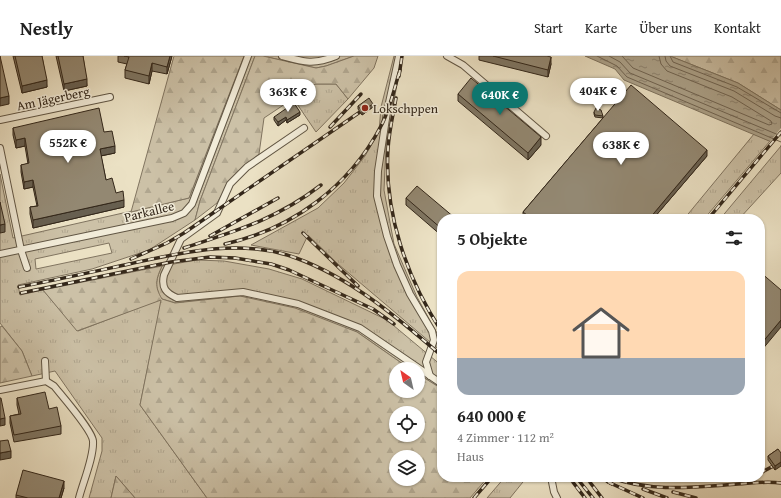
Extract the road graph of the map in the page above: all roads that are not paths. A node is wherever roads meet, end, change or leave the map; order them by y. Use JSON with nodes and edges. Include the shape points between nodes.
{"nodes":[{"id":1,"x":248,"y":56,"type":"edge"},
{"id":2,"x":282,"y":56,"type":"edge"},
{"id":3,"x":336,"y":56,"type":"edge"},
{"id":4,"x":399,"y":56,"type":"edge"},
{"id":5,"x":447,"y":56,"type":"edge"},
{"id":6,"x":110,"y":97,"type":"dead end"},
{"id":7,"x":0,"y":120,"type":"edge"},
{"id":8,"x":304,"y":128,"type":"dead end"},
{"id":9,"x":546,"y":136,"type":"dead end"},
{"id":10,"x":0,"y":148,"type":"edge"},
{"id":11,"x":21,"y":250,"type":"junction"},
{"id":12,"x":0,"y":254,"type":"edge"},
{"id":13,"x":27,"y":268,"type":"dead end"},
{"id":14,"x":45,"y":361,"type":"dead end"},
{"id":15,"x":430,"y":376,"type":"junction"},
{"id":16,"x":46,"y":381,"type":"junction"},
{"id":17,"x":437,"y":381,"type":"edge"},
{"id":18,"x":0,"y":390,"type":"edge"},
{"id":19,"x":552,"y":482,"type":"edge"},
{"id":20,"x":79,"y":498,"type":"edge"},
{"id":21,"x":557,"y":498,"type":"edge"}],
"edges":[{"from":1,"to":11,"type":"street","name":"Parkallee","via":[[192,204],[184,213],[172,218]]},
{"from":2,"to":3,"type":"street","via":[[303,62],[321,62]]},
{"from":4,"to":15,"type":"street","via":[[387,112],[377,196],[397,265],[410,294],[432,331],[434,340],[426,362]]},
{"from":5,"to":9,"type":"street","via":[[463,65]]},
{"from":6,"to":7,"type":"street","name":"Am Jägerberg"},
{"from":8,"to":15,"type":"street","via":[[247,167],[230,184],[217,213],[181,239],[164,275],[164,289],[177,298],[243,292],[298,304],[360,328]]},
{"from":10,"to":11,"type":"street"},
{"from":11,"to":12,"type":"street","name":"Parkallee"},
{"from":11,"to":13,"type":"street"},
{"from":14,"to":16,"type":"street"},
{"from":15,"to":17,"type":"street"},
{"from":16,"to":18,"type":"street"},
{"from":16,"to":20,"type":"street","via":[[54,386],[87,428],[93,440]]},
{"from":19,"to":21,"type":"street"}]}
